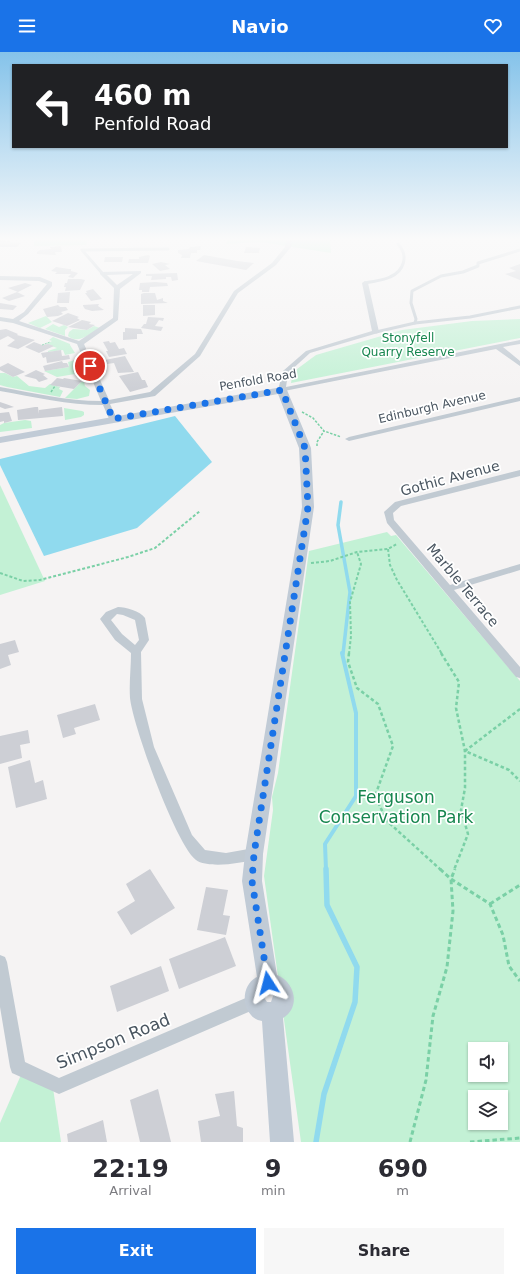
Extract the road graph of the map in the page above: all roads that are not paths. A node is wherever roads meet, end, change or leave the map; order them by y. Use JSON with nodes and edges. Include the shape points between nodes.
{"nodes":[{"id":1,"x":46,"y":290,"type":"edge"},
{"id":2,"x":117,"y":290,"type":"edge"},
{"id":3,"x":239,"y":290,"type":"edge"},
{"id":4,"x":367,"y":290,"type":"edge"},
{"id":5,"x":414,"y":290,"type":"edge"},
{"id":6,"x":520,"y":306,"type":"edge"},
{"id":7,"x":0,"y":319,"type":"edge"},
{"id":8,"x":14,"y":321,"type":"junction"},
{"id":9,"x":415,"y":323,"type":"junction"},
{"id":10,"x":376,"y":332,"type":"junction"},
{"id":11,"x":520,"y":342,"type":"edge"},
{"id":12,"x":80,"y":343,"type":"junction"},
{"id":13,"x":497,"y":346,"type":"junction"},
{"id":14,"x":520,"y":364,"type":"edge"},
{"id":15,"x":0,"y":388,"type":"edge"},
{"id":16,"x":282,"y":390,"type":"junction"},
{"id":17,"x":520,"y":399,"type":"edge"},
{"id":18,"x":106,"y":403,"type":"junction"},
{"id":19,"x":113,"y":419,"type":"junction"},
{"id":20,"x":349,"y":439,"type":"road end"},
{"id":21,"x":0,"y":440,"type":"edge"},
{"id":22,"x":520,"y":473,"type":"edge"},
{"id":23,"x":388,"y":512,"type":"joint"},
{"id":24,"x":520,"y":567,"type":"edge"},
{"id":25,"x":447,"y":589,"type":"junction"},
{"id":26,"x":136,"y":651,"type":"dead end"},
{"id":27,"x":520,"y":674,"type":"edge"},
{"id":28,"x":254,"y":854,"type":"junction"},
{"id":29,"x":1,"y":970,"type":"edge"},
{"id":30,"x":264,"y":1008,"type":"junction"},
{"id":31,"x":282,"y":1142,"type":"edge"}],
"edges":[{"from":1,"to":8,"type":"street","via":[[26,313]]},
{"from":2,"to":12,"type":"street","via":[[116,319]]},
{"from":3,"to":18,"type":"street","via":[[198,355],[152,394]]},
{"from":4,"to":10,"type":"street"},
{"from":5,"to":9,"type":"lane","via":[[411,304],[416,318]]},
{"from":6,"to":9,"type":"lane","via":[[470,317]]},
{"from":7,"to":8,"type":"street"},
{"from":8,"to":12,"type":"street"},
{"from":9,"to":10,"type":"lane"},
{"from":10,"to":16,"type":"street","via":[[308,352],[285,372]]},
{"from":11,"to":13,"type":"street","name":"Penfold Road"},
{"from":12,"to":18,"type":"street"},
{"from":13,"to":14,"type":"street"},
{"from":13,"to":16,"type":"street","name":"Penfold Road"},
{"from":15,"to":18,"type":"street","via":[[55,399]]},
{"from":16,"to":19,"type":"street","name":"Penfold Road"},
{"from":16,"to":28,"type":"street","via":[[305,448],[308,507]]},
{"from":17,"to":20,"type":"street","name":"Edinburgh Avenue"},
{"from":18,"to":19,"type":"street"},
{"from":19,"to":21,"type":"street","name":"Penfold Road"},
{"from":22,"to":23,"type":"street","name":"Gothic Avenue","via":[[398,504]]},
{"from":23,"to":25,"type":"street","name":"Marble Terrace","via":[[390,521]]},
{"from":24,"to":25,"type":"street"},
{"from":25,"to":27,"type":"street","name":"Marble Terrace"},
{"from":26,"to":28,"type":"street","via":[[136,699],[148,747],[187,839],[201,856],[226,859]]},
{"from":28,"to":30,"type":"street","via":[[252,881],[268,983],[263,984],[256,992]]},
{"from":29,"to":30,"type":"street","name":"Simpson Road","via":[[18,1067],[59,1086]]},
{"from":30,"to":31,"type":"street"}]}
